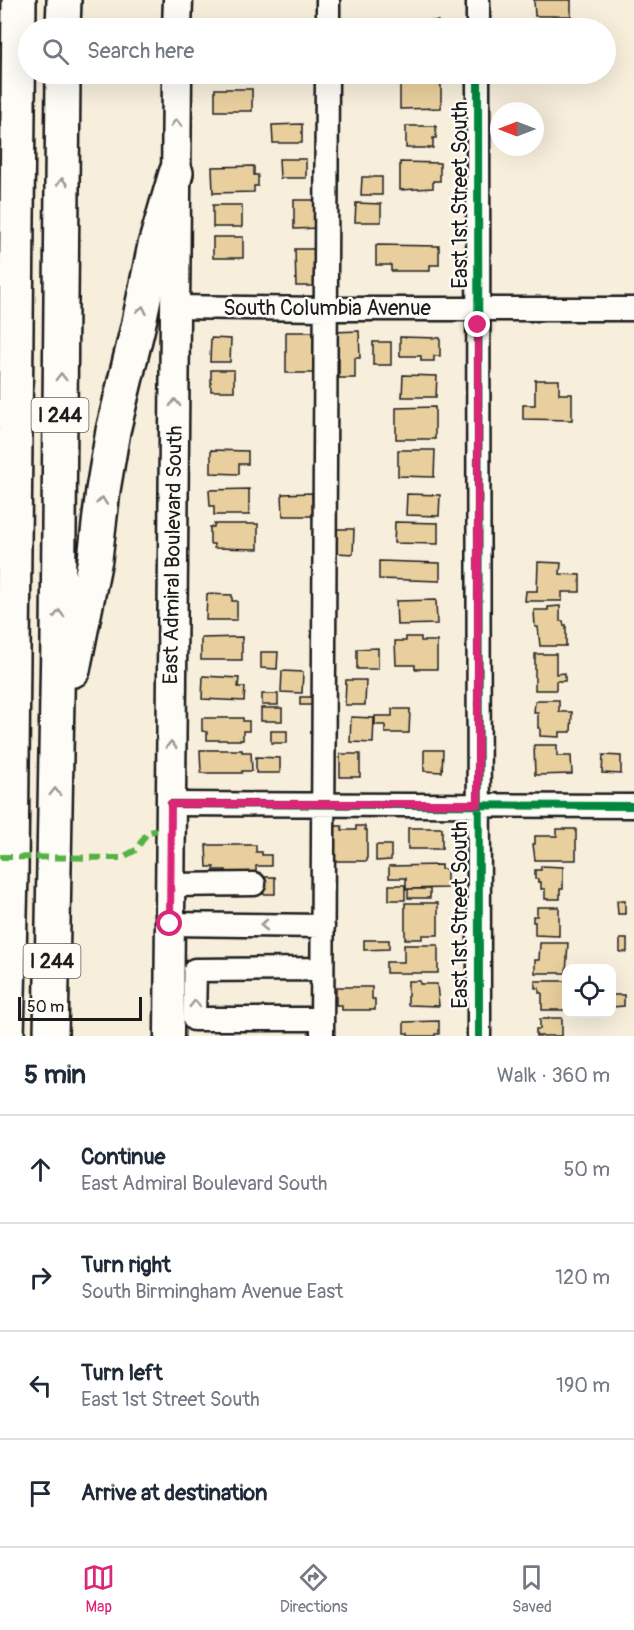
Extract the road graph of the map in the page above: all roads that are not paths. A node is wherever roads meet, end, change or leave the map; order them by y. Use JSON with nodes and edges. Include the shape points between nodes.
{"nodes":[{"id":1,"x":19,"y":0,"type":"edge"},
{"id":2,"x":64,"y":0,"type":"edge"},
{"id":3,"x":178,"y":0,"type":"edge"},
{"id":4,"x":328,"y":0,"type":"edge"},
{"id":5,"x":478,"y":0,"type":"edge"},
{"id":6,"x":19,"y":18,"type":"edge"},
{"id":7,"x":63,"y":18,"type":"edge"},
{"id":8,"x":177,"y":18,"type":"edge"},
{"id":9,"x":328,"y":18,"type":"edge"},
{"id":10,"x":478,"y":18,"type":"edge"},
{"id":11,"x":18,"y":84,"type":"edge"},
{"id":12,"x":63,"y":84,"type":"edge"},
{"id":13,"x":177,"y":84,"type":"edge"},
{"id":14,"x":327,"y":84,"type":"edge"},
{"id":15,"x":478,"y":84,"type":"edge"},
{"id":16,"x":176,"y":172,"type":"junction"},
{"id":17,"x":176,"y":307,"type":"junction"},
{"id":18,"x":479,"y":308,"type":"junction"},
{"id":19,"x":326,"y":309,"type":"junction"},
{"id":20,"x":634,"y":309,"type":"edge"},
{"id":21,"x":0,"y":751,"type":"edge"},
{"id":22,"x":56,"y":757,"type":"junction"},
{"id":23,"x":171,"y":804,"type":"junction"},
{"id":24,"x":323,"y":804,"type":"junction"},
{"id":25,"x":478,"y":804,"type":"junction"},
{"id":26,"x":634,"y":806,"type":"edge"},
{"id":27,"x":12,"y":842,"type":"junction"},
{"id":28,"x":254,"y":884,"type":"dead end"},
{"id":29,"x":170,"y":885,"type":"junction"},
{"id":30,"x":170,"y":924,"type":"junction"},
{"id":31,"x":323,"y":926,"type":"junction"},
{"id":32,"x":322,"y":969,"type":"junction"},
{"id":33,"x":322,"y":1027,"type":"edge"},
{"id":34,"x":7,"y":1036,"type":"edge"},
{"id":35,"x":51,"y":1036,"type":"edge"},
{"id":36,"x":169,"y":1036,"type":"edge"},
{"id":37,"x":478,"y":1036,"type":"edge"}],
"edges":[{"from":1,"to":6,"type":"highway","number":"I 244"},
{"from":2,"to":7,"type":"highway"},
{"from":3,"to":8,"type":"main road"},
{"from":4,"to":9,"type":"street"},
{"from":5,"to":10,"type":"street"},
{"from":11,"to":27,"type":"highway","number":"I 244"},
{"from":22,"to":12,"type":"highway","number":"I 244","one_way":true},
{"from":16,"to":13,"type":"main road","name":"East Admiral Boulevard South","one_way":true},
{"from":14,"to":19,"type":"street"},
{"from":15,"to":18,"type":"street","name":"East 1st Street South"},
{"from":16,"to":17,"type":"main road","name":"East Admiral Boulevard South"},
{"from":22,"to":16,"type":"highway","one_way":true,"via":[[95,559],[113,431],[155,245]]},
{"from":17,"to":19,"type":"street","name":"South Columbia Avenue"},
{"from":23,"to":17,"type":"main road","name":"East Admiral Boulevard South","one_way":true},
{"from":18,"to":19,"type":"street","name":"South Columbia Avenue"},
{"from":18,"to":20,"type":"street","name":"South Columbia Avenue"},
{"from":18,"to":25,"type":"street","name":"East 1st Street South"},
{"from":19,"to":24,"type":"street"},
{"from":21,"to":27,"type":"highway"},
{"from":35,"to":22,"type":"highway","number":"I 244","one_way":true},
{"from":23,"to":24,"type":"street"},
{"from":23,"to":29,"type":"main road","name":"East Admiral Boulevard South"},
{"from":24,"to":25,"type":"street"},
{"from":24,"to":31,"type":"street"},
{"from":25,"to":26,"type":"street"},
{"from":25,"to":37,"type":"street","name":"East 1st Street South"},
{"from":27,"to":34,"type":"highway","number":"I 244"},
{"from":28,"to":29,"type":"street"},
{"from":29,"to":30,"type":"main road","name":"East Admiral Boulevard South"},
{"from":31,"to":30,"type":"street","one_way":true},
{"from":30,"to":36,"type":"main road","name":"East Admiral Boulevard South"},
{"from":31,"to":32,"type":"street"},
{"from":32,"to":33,"type":"street"},
{"from":33,"to":32,"type":"street","one_way":true,"via":[[194,1019],[195,970]]}]}
